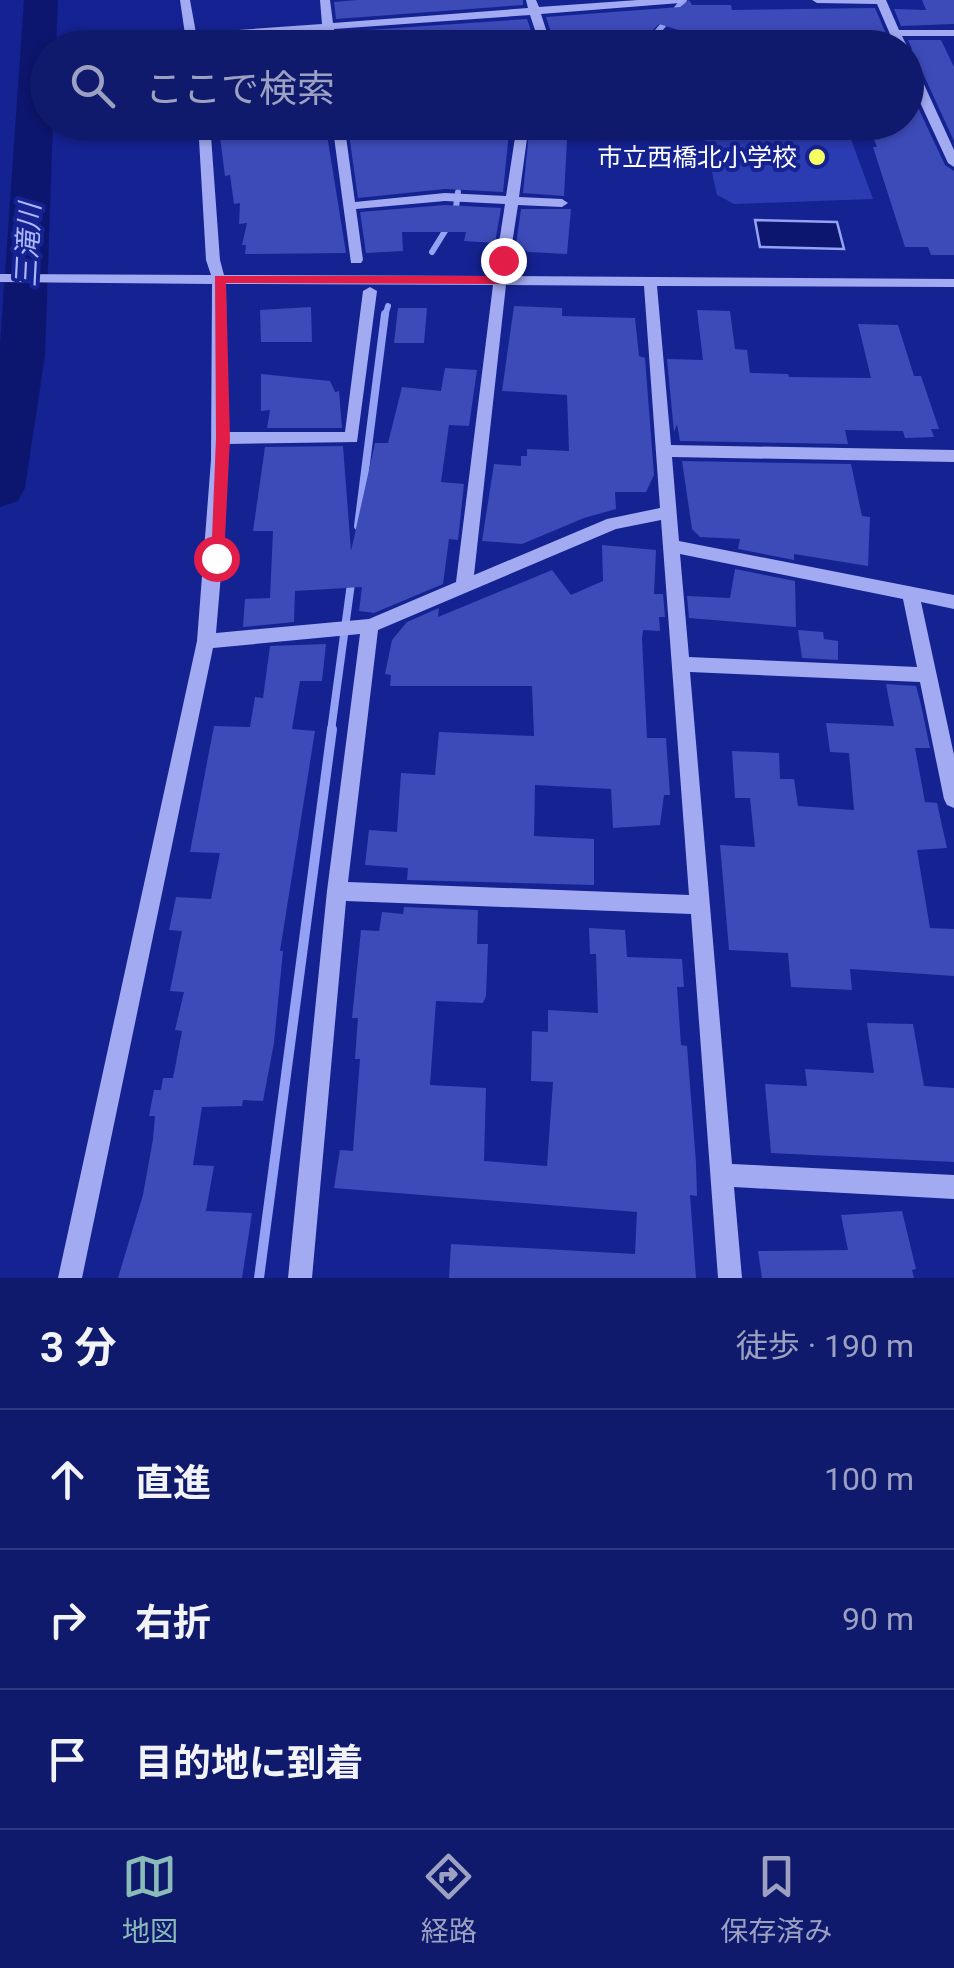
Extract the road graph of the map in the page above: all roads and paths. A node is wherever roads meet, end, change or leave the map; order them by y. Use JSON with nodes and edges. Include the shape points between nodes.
{"nodes":[{"id":1,"x":185,"y":0,"type":"edge"},
{"id":2,"x":325,"y":0,"type":"edge"},
{"id":3,"x":677,"y":0,"type":"edge"},
{"id":4,"x":817,"y":0,"type":"edge"},
{"id":5,"x":881,"y":1,"type":"edge"},
{"id":6,"x":533,"y":5,"type":"edge"},
{"id":7,"x":328,"y":26,"type":"junction"},
{"id":8,"x":190,"y":30,"type":"edge"},
{"id":9,"x":294,"y":30,"type":"edge"},
{"id":10,"x":328,"y":30,"type":"edge"},
{"id":11,"x":541,"y":30,"type":"edge"},
{"id":12,"x":894,"y":30,"type":"edge"},
{"id":13,"x":954,"y":32,"type":"edge"},
{"id":14,"x":924,"y":33,"type":"edge"},
{"id":15,"x":924,"y":97,"type":"edge"},
{"id":16,"x":205,"y":140,"type":"edge"},
{"id":17,"x":340,"y":140,"type":"edge"},
{"id":18,"x":519,"y":140,"type":"edge"},
{"id":19,"x":954,"y":163,"type":"edge"},
{"id":20,"x":511,"y":201,"type":"junction"},
{"id":21,"x":562,"y":204,"type":"dead end"},
{"id":22,"x":349,"y":206,"type":"junction"},
{"id":23,"x":356,"y":260,"type":"dead end"},
{"id":24,"x":0,"y":278,"type":"edge"},
{"id":25,"x":214,"y":279,"type":"junction"},
{"id":26,"x":500,"y":280,"type":"junction"},
{"id":27,"x":650,"y":281,"type":"junction"},
{"id":28,"x":954,"y":283,"type":"edge"},
{"id":29,"x":370,"y":291,"type":"dead end"},
{"id":30,"x":223,"y":438,"type":"junction"},
{"id":31,"x":664,"y":451,"type":"junction"},
{"id":32,"x":954,"y":456,"type":"edge"},
{"id":33,"x":668,"y":514,"type":"junction"},
{"id":34,"x":671,"y":546,"type":"junction"},
{"id":35,"x":464,"y":586,"type":"junction"},
{"id":36,"x":910,"y":593,"type":"junction"},
{"id":37,"x":954,"y":602,"type":"edge"},
{"id":38,"x":364,"y":628,"type":"junction"},
{"id":39,"x":206,"y":641,"type":"junction"},
{"id":40,"x":681,"y":664,"type":"junction"},
{"id":41,"x":928,"y":675,"type":"junction"},
{"id":42,"x":954,"y":799,"type":"edge"},
{"id":43,"x":337,"y":891,"type":"junction"},
{"id":44,"x":701,"y":905,"type":"junction"},
{"id":45,"x":722,"y":1175,"type":"junction"},
{"id":46,"x":954,"y":1187,"type":"edge"},
{"id":47,"x":70,"y":1278,"type":"edge"},
{"id":48,"x":300,"y":1278,"type":"edge"},
{"id":49,"x":730,"y":1278,"type":"edge"}],
"edges":[{"from":1,"to":8,"type":"street"},
{"from":2,"to":7,"type":"street"},
{"from":3,"to":6,"type":"street"},
{"from":4,"to":5,"type":"street"},
{"from":5,"to":12,"type":"street"},
{"from":6,"to":7,"type":"street"},
{"from":6,"to":11,"type":"street"},
{"from":7,"to":9,"type":"street"},
{"from":7,"to":10,"type":"street"},
{"from":13,"to":14,"type":"street"},
{"from":15,"to":19,"type":"street"},
{"from":16,"to":25,"type":"street"},
{"from":17,"to":22,"type":"street"},
{"from":18,"to":20,"type":"street"},
{"from":20,"to":21,"type":"street"},
{"from":20,"to":22,"type":"street","via":[[445,197]]},
{"from":20,"to":26,"type":"street"},
{"from":22,"to":23,"type":"street"},
{"from":24,"to":25,"type":"street"},
{"from":25,"to":26,"type":"street"},
{"from":25,"to":30,"type":"street"},
{"from":26,"to":27,"type":"street"},
{"from":26,"to":35,"type":"street"},
{"from":27,"to":28,"type":"street"},
{"from":27,"to":31,"type":"street"},
{"from":29,"to":30,"type":"street","via":[[352,438]]},
{"from":30,"to":39,"type":"street"},
{"from":31,"to":32,"type":"street"},
{"from":31,"to":33,"type":"street"},
{"from":33,"to":34,"type":"street"},
{"from":33,"to":35,"type":"street","via":[[613,523]]},
{"from":34,"to":36,"type":"street"},
{"from":34,"to":40,"type":"street"},
{"from":35,"to":38,"type":"street"},
{"from":36,"to":37,"type":"street"},
{"from":36,"to":41,"type":"street"},
{"from":38,"to":39,"type":"street"},
{"from":38,"to":43,"type":"street"},
{"from":39,"to":47,"type":"street"},
{"from":40,"to":41,"type":"street"},
{"from":40,"to":44,"type":"street"},
{"from":41,"to":42,"type":"street"},
{"from":43,"to":44,"type":"street"},
{"from":43,"to":48,"type":"street"},
{"from":44,"to":45,"type":"street"},
{"from":45,"to":46,"type":"street"},
{"from":45,"to":49,"type":"street"}]}
